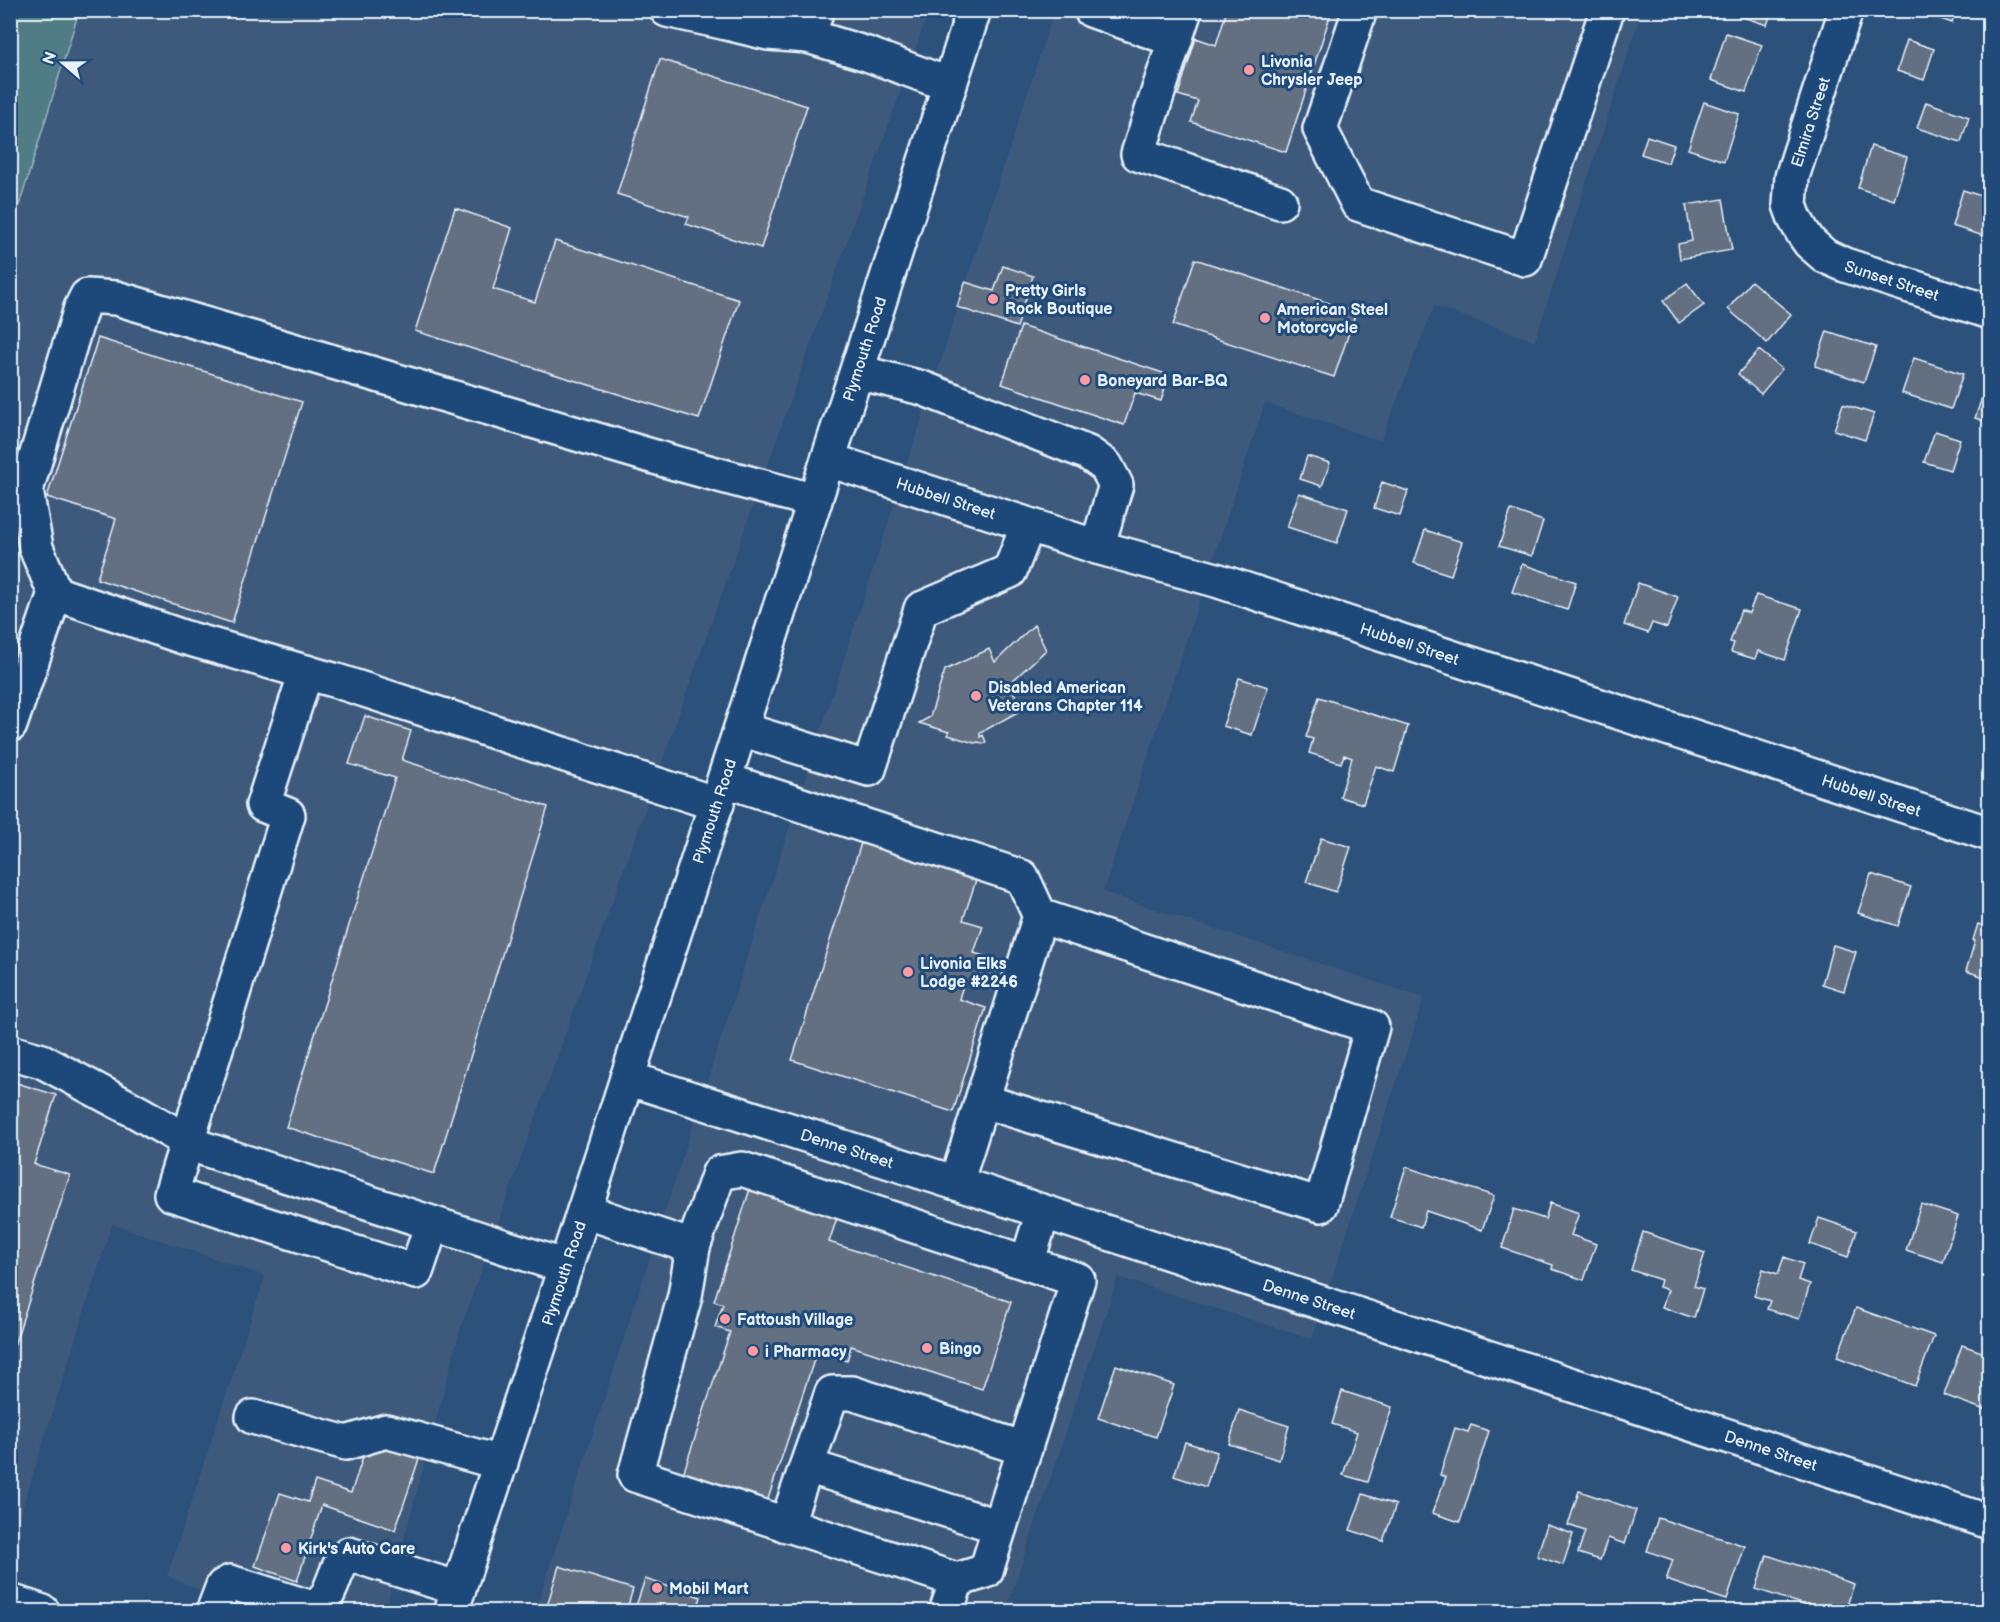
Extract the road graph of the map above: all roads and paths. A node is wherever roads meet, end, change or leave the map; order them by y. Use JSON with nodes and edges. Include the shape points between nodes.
{"nodes":[{"id":1,"x":667,"y":10,"type":"edge"},
{"id":2,"x":974,"y":10,"type":"edge"},
{"id":3,"x":1091,"y":10,"type":"edge"},
{"id":4,"x":1360,"y":10,"type":"edge"},
{"id":5,"x":1607,"y":10,"type":"edge"},
{"id":6,"x":1846,"y":10,"type":"edge"},
{"id":7,"x":729,"y":17,"type":"edge"},
{"id":8,"x":813,"y":23,"type":"edge"},
{"id":9,"x":1180,"y":25,"type":"edge"},
{"id":10,"x":950,"y":85,"type":"junction"},
{"id":11,"x":1280,"y":202,"type":"dead end"},
{"id":12,"x":1803,"y":233,"type":"joint"},
{"id":13,"x":1989,"y":312,"type":"edge"},
{"id":14,"x":858,"y":372,"type":"junction"},
{"id":15,"x":829,"y":460,"type":"junction"},
{"id":16,"x":815,"y":501,"type":"junction"},
{"id":17,"x":1028,"y":525,"type":"junction"},
{"id":18,"x":1097,"y":547,"type":"junction"},
{"id":19,"x":55,"y":593,"type":"junction"},
{"id":20,"x":306,"y":672,"type":"junction"},
{"id":21,"x":10,"y":725,"type":"edge"},
{"id":22,"x":741,"y":729,"type":"junction"},
{"id":23,"x":721,"y":792,"type":"junction"},
{"id":24,"x":1989,"y":834,"type":"edge"},
{"id":25,"x":1040,"y":916,"type":"junction"},
{"id":26,"x":10,"y":1052,"type":"edge"},
{"id":27,"x":627,"y":1078,"type":"junction"},
{"id":28,"x":983,"y":1101,"type":"junction"},
{"id":29,"x":757,"y":1121,"type":"junction"},
{"id":30,"x":187,"y":1141,"type":"junction"},
{"id":31,"x":742,"y":1169,"type":"junction"},
{"id":32,"x":909,"y":1169,"type":"junction"},
{"id":33,"x":956,"y":1183,"type":"junction"},
{"id":34,"x":584,"y":1211,"type":"junction"},
{"id":35,"x":1043,"y":1212,"type":"junction"},
{"id":36,"x":892,"y":1219,"type":"junction"},
{"id":37,"x":432,"y":1224,"type":"junction"},
{"id":38,"x":693,"y":1247,"type":"junction"},
{"id":39,"x":1027,"y":1263,"type":"junction"},
{"id":40,"x":566,"y":1267,"type":"junction"},
{"id":41,"x":253,"y":1417,"type":"dead end"},
{"id":42,"x":1025,"y":1449,"type":"junction"},
{"id":43,"x":501,"y":1463,"type":"junction"},
{"id":44,"x":807,"y":1466,"type":"junction"},
{"id":45,"x":1989,"y":1522,"type":"edge"},
{"id":46,"x":786,"y":1525,"type":"junction"},
{"id":47,"x":1000,"y":1527,"type":"junction"},
{"id":48,"x":957,"y":1580,"type":"junction"},
{"id":49,"x":455,"y":1600,"type":"edge"},
{"id":50,"x":10,"y":1601,"type":"edge"},
{"id":51,"x":43,"y":1611,"type":"edge"},
{"id":52,"x":213,"y":1611,"type":"edge"},
{"id":53,"x":946,"y":1611,"type":"edge"}],
"edges":[{"from":1,"to":7,"type":"street"},
{"from":2,"to":10,"type":"street","name":"Plymouth Road"},
{"from":3,"to":9,"type":"street"},
{"from":4,"to":5,"type":"street","via":[[1320,129],[1358,204],[1525,259]]},
{"from":6,"to":12,"type":"street","name":"Elmira Street","via":[[1792,177],[1790,204]]},
{"from":7,"to":8,"type":"street","via":[[768,33]]},
{"from":8,"to":10,"type":"street","via":[[867,54]]},
{"from":9,"to":11,"type":"street","via":[[1138,154]]},
{"from":10,"to":14,"type":"street","name":"Plymouth Road"},
{"from":12,"to":13,"type":"street","name":"Sunset Street","via":[[1825,256],[1845,265]]},
{"from":14,"to":15,"type":"street","name":"Plymouth Road"},
{"from":14,"to":18,"type":"street","via":[[922,388],[1088,453],[1106,466],[1116,485]]},
{"from":15,"to":16,"type":"street","name":"Plymouth Road"},
{"from":15,"to":17,"type":"street","name":"Hubbell Street"},
{"from":16,"to":19,"type":"street","via":[[116,298],[87,296],[26,490],[36,548]]},
{"from":16,"to":22,"type":"street","name":"Plymouth Road"},
{"from":17,"to":18,"type":"street","name":"Hubbell Street"},
{"from":17,"to":22,"type":"street","via":[[1010,571],[921,609],[869,769]]},
{"from":18,"to":24,"type":"street","name":"Hubbell Street","via":[[1227,583]]},
{"from":19,"to":20,"type":"street","via":[[183,638]]},
{"from":19,"to":21,"type":"street"},
{"from":20,"to":23,"type":"street"},
{"from":20,"to":30,"type":"street","via":[[263,805],[288,815]]},
{"from":22,"to":23,"type":"street","name":"Plymouth Road"},
{"from":23,"to":25,"type":"street","via":[[1022,877]]},
{"from":23,"to":27,"type":"street","name":"Plymouth Road"},
{"from":25,"to":28,"type":"street"},
{"from":25,"to":28,"type":"street","via":[[1372,1027],[1321,1205]]},
{"from":26,"to":30,"type":"street","via":[[42,1061]]},
{"from":27,"to":29,"type":"street","name":"Denne Street"},
{"from":27,"to":34,"type":"street","name":"Plymouth Road"},
{"from":28,"to":33,"type":"street"},
{"from":29,"to":31,"type":"street"},
{"from":29,"to":32,"type":"street","name":"Denne Street"},
{"from":30,"to":37,"type":"street"},
{"from":30,"to":37,"type":"street","via":[[171,1194],[416,1272]]},
{"from":31,"to":36,"type":"street"},
{"from":31,"to":38,"type":"street","via":[[719,1173]]},
{"from":32,"to":33,"type":"street","name":"Denne Street"},
{"from":32,"to":36,"type":"street"},
{"from":33,"to":35,"type":"street","name":"Denne Street"},
{"from":34,"to":38,"type":"street"},
{"from":34,"to":40,"type":"street","name":"Plymouth Road"},
{"from":35,"to":39,"type":"street"},
{"from":35,"to":45,"type":"street","name":"Denne Street"},
{"from":36,"to":39,"type":"street"},
{"from":37,"to":40,"type":"street"},
{"from":38,"to":46,"type":"street","via":[[685,1296],[635,1475]]},
{"from":39,"to":42,"type":"street","via":[[1078,1280]]},
{"from":40,"to":43,"type":"street","name":"Plymouth Road"},
{"from":41,"to":43,"type":"street","via":[[346,1443],[386,1431]]},
{"from":42,"to":44,"type":"street","via":[[852,1393],[832,1393]]},
{"from":42,"to":47,"type":"street"},
{"from":43,"to":49,"type":"street","name":"Plymouth Road"},
{"from":44,"to":46,"type":"street"},
{"from":44,"to":47,"type":"street"},
{"from":46,"to":48,"type":"street"},
{"from":47,"to":48,"type":"street","via":[[986,1571]]},
{"from":48,"to":53,"type":"street"},
{"from":49,"to":52,"type":"street","via":[[349,1554],[342,1559],[320,1606],[312,1608],[230,1582],[223,1586]]},
{"from":50,"to":51,"type":"street"}]}
